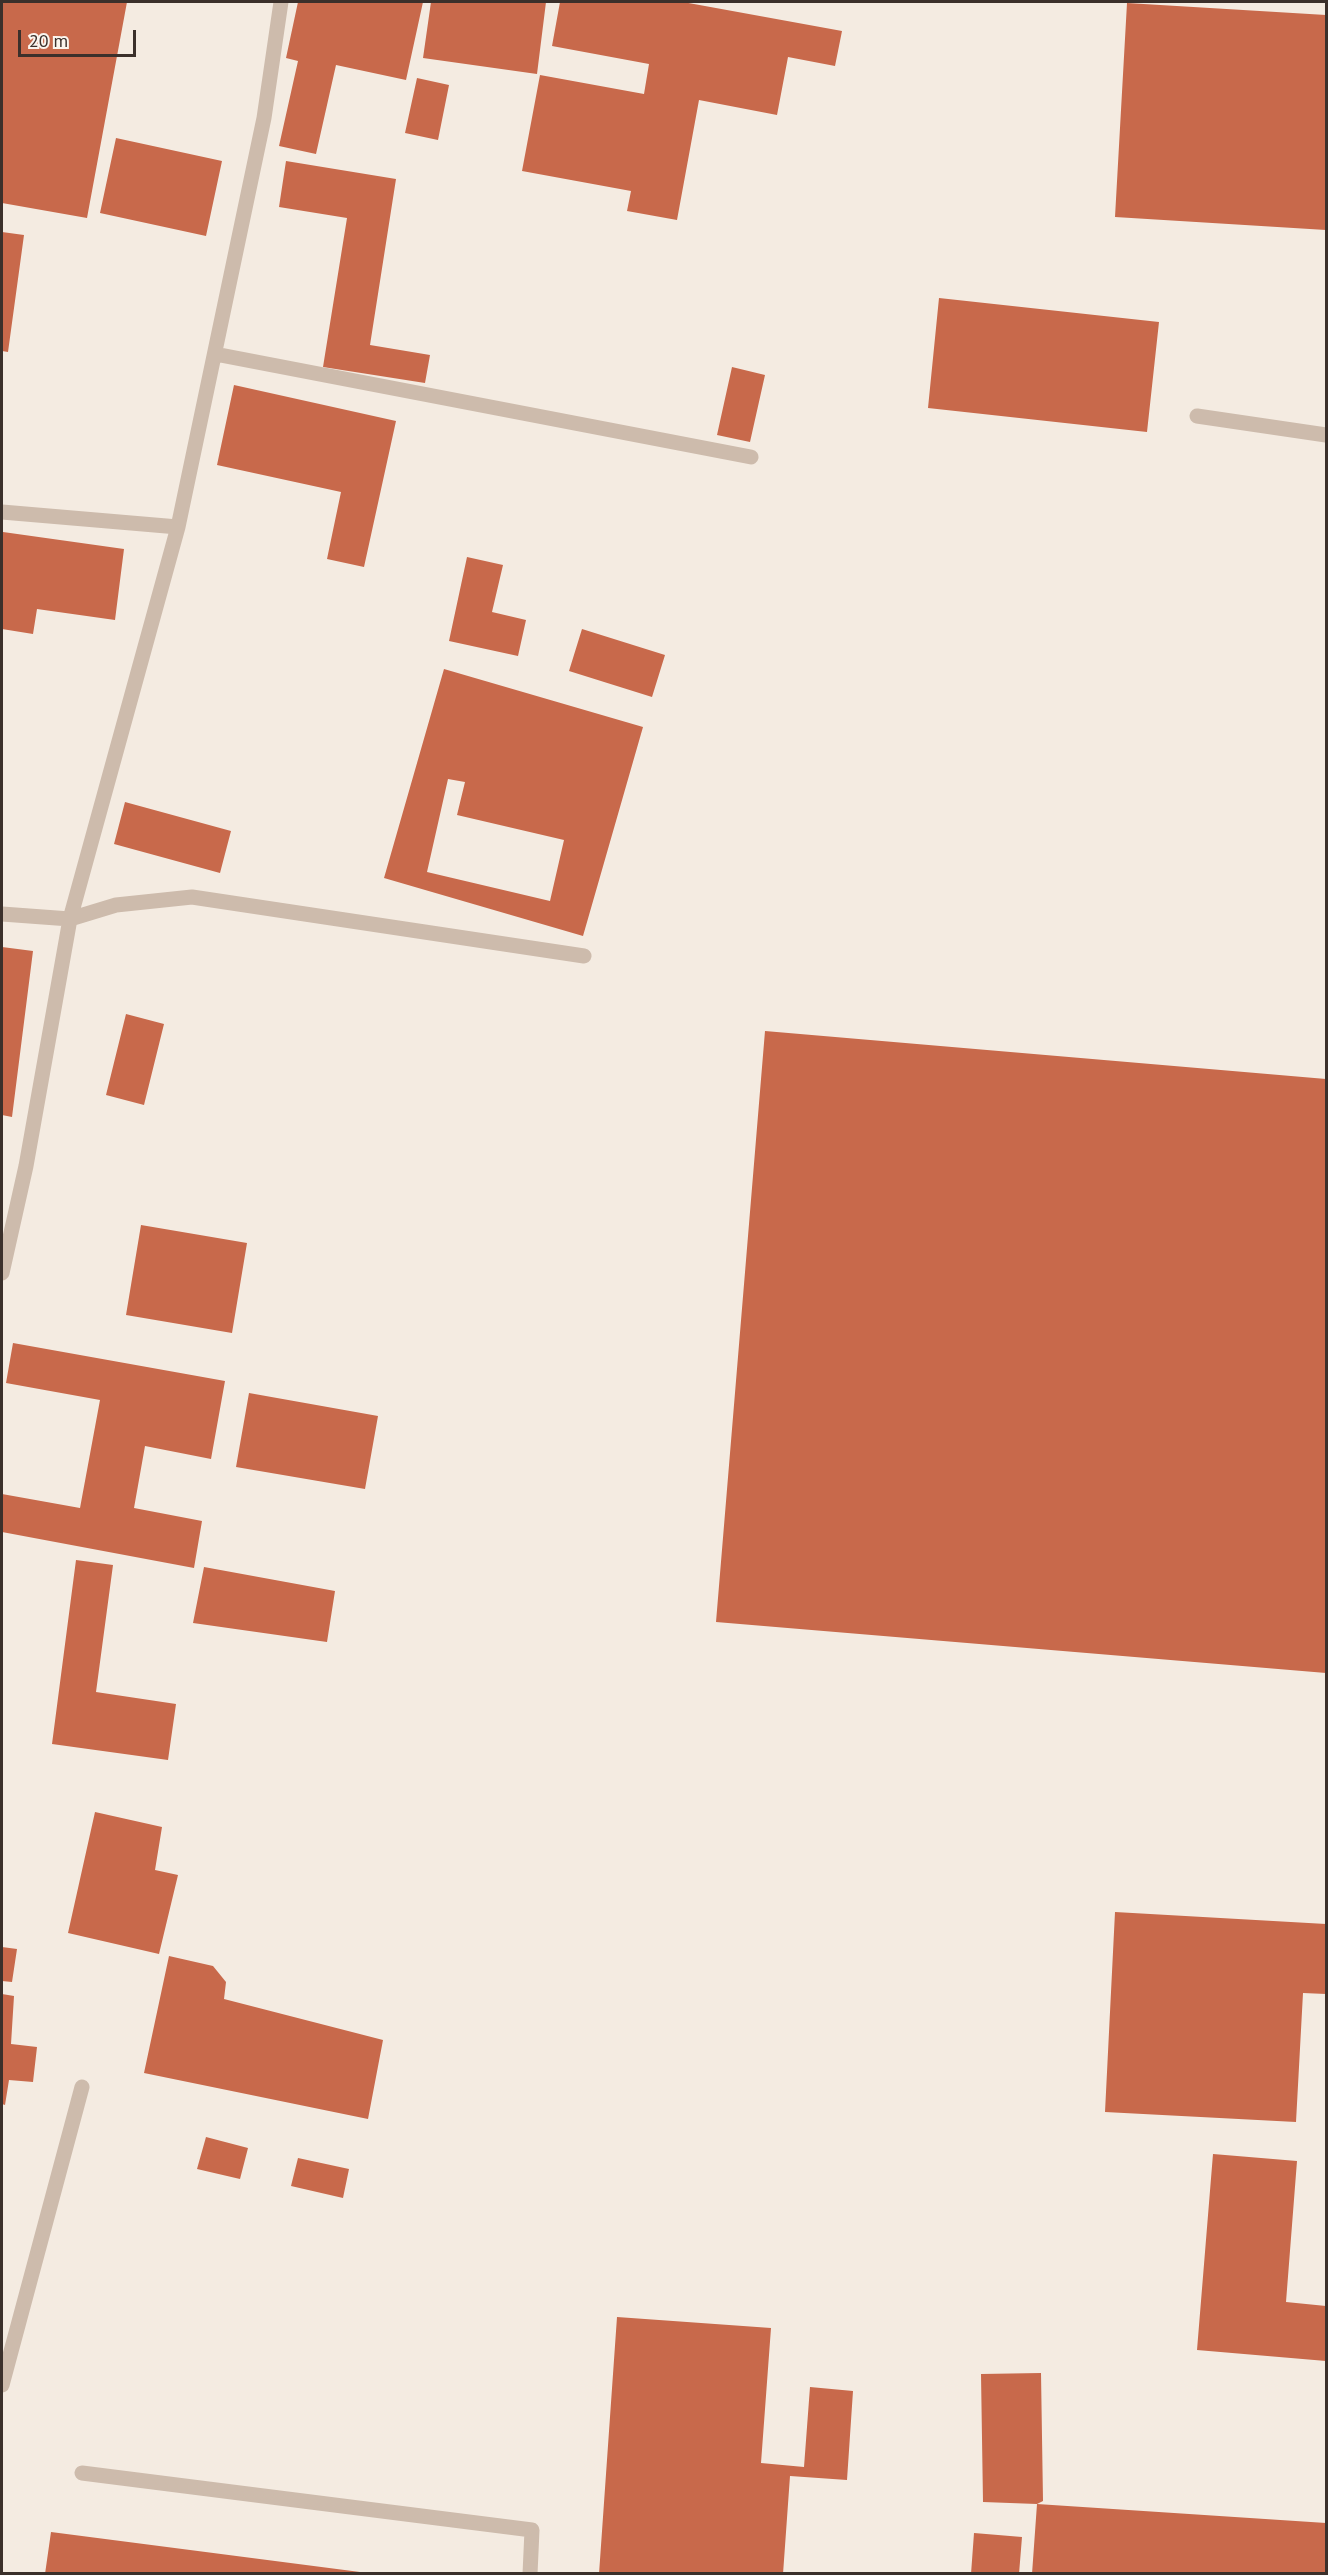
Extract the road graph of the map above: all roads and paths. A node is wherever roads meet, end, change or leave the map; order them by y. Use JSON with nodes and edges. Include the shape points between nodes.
{"nodes":[{"id":1,"x":281,"y":2,"type":"edge"},
{"id":2,"x":215,"y":354,"type":"junction"},
{"id":3,"x":1197,"y":416,"type":"dead end"},
{"id":4,"x":1326,"y":435,"type":"edge"},
{"id":5,"x":751,"y":457,"type":"dead end"},
{"id":6,"x":2,"y":512,"type":"edge"},
{"id":7,"x":178,"y":527,"type":"junction"},
{"id":8,"x":2,"y":914,"type":"edge"},
{"id":9,"x":70,"y":920,"type":"junction"},
{"id":10,"x":584,"y":956,"type":"dead end"},
{"id":11,"x":2,"y":1273,"type":"edge"},
{"id":12,"x":82,"y":2087,"type":"dead end"},
{"id":13,"x":2,"y":2385,"type":"edge"},
{"id":14,"x":82,"y":2473,"type":"dead end"},
{"id":15,"x":530,"y":2574,"type":"edge"}],
"edges":[{"from":1,"to":2,"type":"lane","via":[[264,118]]},
{"from":2,"to":5,"type":"lane"},
{"from":2,"to":7,"type":"lane"},
{"from":3,"to":4,"type":"lane"},
{"from":6,"to":7,"type":"lane"},
{"from":7,"to":9,"type":"lane"},
{"from":8,"to":9,"type":"lane"},
{"from":9,"to":10,"type":"lane","via":[[116,905],[192,897]]},
{"from":9,"to":11,"type":"lane","via":[[26,1166]]},
{"from":12,"to":13,"type":"lane"},
{"from":14,"to":15,"type":"lane","via":[[532,2530]]}]}
